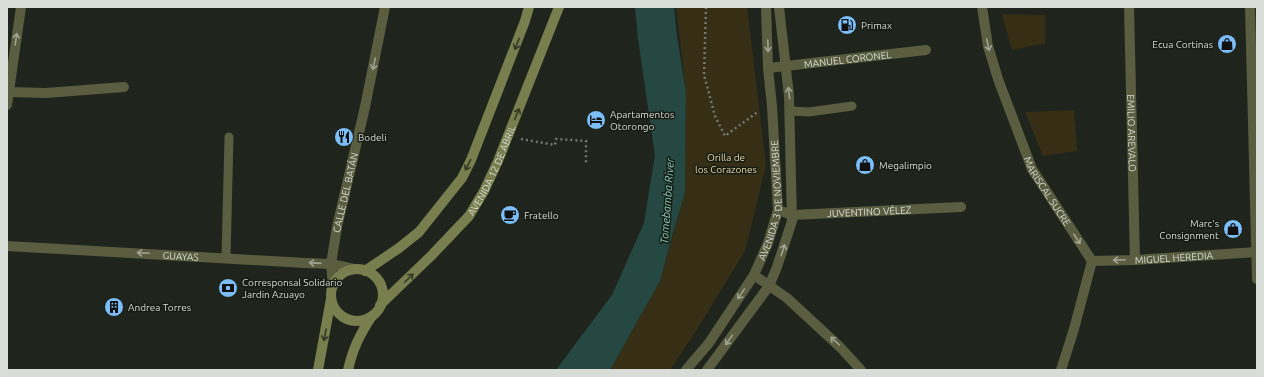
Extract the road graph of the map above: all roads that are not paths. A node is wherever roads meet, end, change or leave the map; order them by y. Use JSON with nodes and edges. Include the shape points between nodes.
{"nodes":[{"id":1,"x":21,"y":7,"type":"edge"},
{"id":2,"x":385,"y":7,"type":"edge"},
{"id":3,"x":529,"y":7,"type":"edge"},
{"id":4,"x":560,"y":7,"type":"edge"},
{"id":5,"x":766,"y":7,"type":"edge"},
{"id":6,"x":779,"y":7,"type":"edge"},
{"id":7,"x":982,"y":7,"type":"edge"},
{"id":8,"x":1129,"y":7,"type":"edge"},
{"id":9,"x":1253,"y":12,"type":"edge"},
{"id":10,"x":926,"y":50,"type":"dead end"},
{"id":11,"x":785,"y":67,"type":"junction"},
{"id":12,"x":768,"y":68,"type":"junction"},
{"id":13,"x":124,"y":87,"type":"dead end"},
{"id":14,"x":9,"y":92,"type":"junction"},
{"id":15,"x":7,"y":105,"type":"edge"},
{"id":16,"x":852,"y":106,"type":"dead end"},
{"id":17,"x":790,"y":111,"type":"junction"},
{"id":18,"x":228,"y":137,"type":"dead end"},
{"id":19,"x":961,"y":207,"type":"dead end"},
{"id":20,"x":778,"y":210,"type":"junction"},
{"id":21,"x":792,"y":215,"type":"junction"},
{"id":22,"x":7,"y":246,"type":"edge"},
{"id":23,"x":1256,"y":252,"type":"edge"},
{"id":24,"x":226,"y":258,"type":"junction"},
{"id":25,"x":1136,"y":260,"type":"junction"},
{"id":26,"x":1092,"y":261,"type":"junction"},
{"id":27,"x":330,"y":264,"type":"junction"},
{"id":28,"x":354,"y":270,"type":"junction"},
{"id":29,"x":365,"y":271,"type":"junction"},
{"id":30,"x":754,"y":275,"type":"junction"},
{"id":31,"x":1257,"y":279,"type":"edge"},
{"id":32,"x":333,"y":286,"type":"junction"},
{"id":33,"x":769,"y":286,"type":"junction"},
{"id":34,"x":331,"y":300,"type":"junction"},
{"id":35,"x":380,"y":305,"type":"junction"},
{"id":36,"x":374,"y":314,"type":"junction"},
{"id":37,"x":318,"y":369,"type":"edge"},
{"id":38,"x":348,"y":370,"type":"edge"},
{"id":39,"x":686,"y":370,"type":"edge"},
{"id":40,"x":707,"y":370,"type":"edge"},
{"id":41,"x":861,"y":370,"type":"edge"},
{"id":42,"x":1061,"y":370,"type":"edge"}],
"edges":[{"from":14,"to":1,"type":"street","one_way":true},
{"from":2,"to":27,"type":"street","name":"CALLE DEL BATÁN","one_way":true},
{"from":3,"to":29,"type":"main road","one_way":true,"via":[[462,178],[419,232]]},
{"from":35,"to":4,"type":"main road","name":"AVENIDA 12 DE ABRIL","one_way":true,"via":[[469,216],[484,191],[509,136]]},
{"from":5,"to":12,"type":"street","name":"AVENIDA 3 DE NOVIEMBRE","one_way":true},
{"from":6,"to":11,"type":"street","name":"AVENIDA 3 DE NOVIEMBRE"},
{"from":7,"to":26,"type":"street","name":"MARISCAL SUCRE","one_way":true,"via":[[988,46],[998,79],[1032,169]]},
{"from":8,"to":25,"type":"street","name":"EMILIO AREVALO"},
{"from":9,"to":23,"type":"street"},
{"from":10,"to":11,"type":"street","name":"MANUEL CORONEL"},
{"from":11,"to":12,"type":"street","name":"MANUEL CORONEL"},
{"from":17,"to":11,"type":"street","name":"AVENIDA 3 DE NOVIEMBRE","one_way":true},
{"from":12,"to":20,"type":"street","name":"AVENIDA 3 DE NOVIEMBRE"},
{"from":13,"to":14,"type":"street","via":[[46,93]]},
{"from":14,"to":15,"type":"street"},
{"from":16,"to":17,"type":"lane","via":[[809,112]]},
{"from":17,"to":21,"type":"street","name":"AVENIDA 3 DE NOVIEMBRE"},
{"from":18,"to":24,"type":"lane"},
{"from":19,"to":21,"type":"street","name":"JUVENTINO VÉLEZ"},
{"from":20,"to":21,"type":"street","name":"JUVENTINO VÉLEZ"},
{"from":20,"to":30,"type":"street","name":"AVENIDA 3 DE NOVIEMBRE","via":[[768,243]]},
{"from":33,"to":21,"type":"street","name":"AVENIDA 3 DE NOVIEMBRE","one_way":true},
{"from":24,"to":22,"type":"street","name":"GUAYAS","one_way":true},
{"from":23,"to":25,"type":"street","name":"MIGUEL HEREDIA"},
{"from":23,"to":31,"type":"street"},
{"from":27,"to":24,"type":"street","name":"GUAYAS","one_way":true},
{"from":25,"to":26,"type":"street","name":"MIGUEL HEREDIA","one_way":true},
{"from":26,"to":42,"type":"street"},
{"from":27,"to":28,"type":"street","name":"GUAYAS"},
{"from":27,"to":32,"type":"street","name":"CALLE DEL BATÁN"},
{"from":28,"to":29,"type":"main road"},
{"from":28,"to":32,"type":"main road","via":[[341,275]]},
{"from":29,"to":35,"type":"main road","via":[[375,277],[381,287]]},
{"from":30,"to":33,"type":"street"},
{"from":30,"to":39,"type":"street","name":"AVENIDA 3 DE NOVIEMBRE","one_way":true,"via":[[709,342]]},
{"from":32,"to":34,"type":"main road"},
{"from":33,"to":40,"type":"street","name":"AVENIDA 3 DE NOVIEMBRE","one_way":true},
{"from":41,"to":33,"type":"street","one_way":true,"via":[[787,298]]},
{"from":34,"to":36,"type":"main road","via":[[337,312],[348,319],[362,320]]},
{"from":34,"to":37,"type":"main road","one_way":true},
{"from":35,"to":36,"type":"main road","name":"AVENIDA 12 DE ABRIL"},
{"from":36,"to":38,"type":"main road","name":"AVENIDA 12 DE ABRIL","via":[[352,352]]}]}
